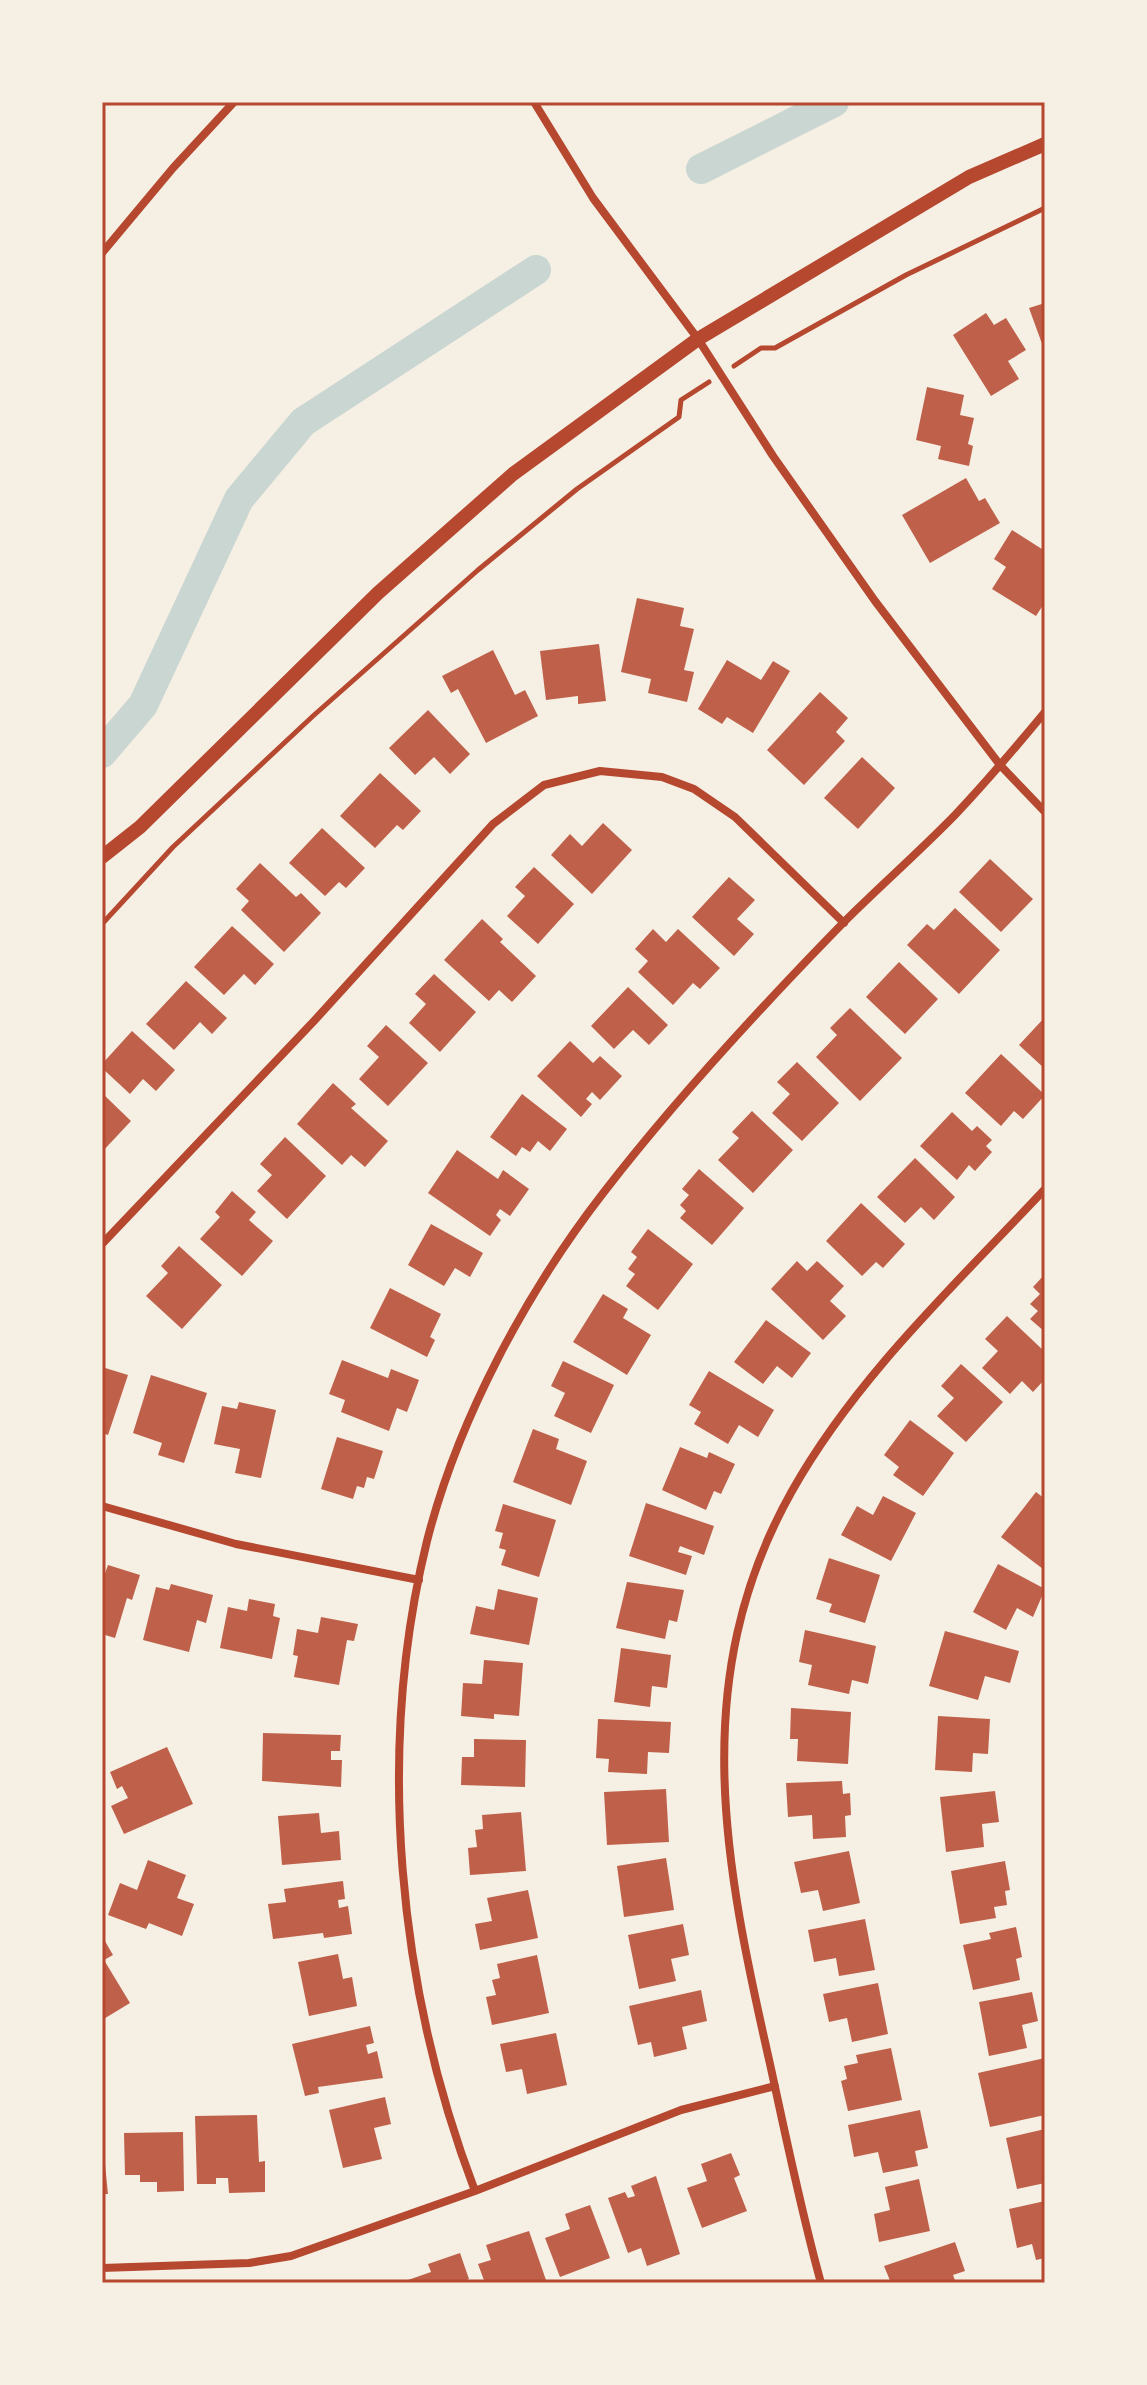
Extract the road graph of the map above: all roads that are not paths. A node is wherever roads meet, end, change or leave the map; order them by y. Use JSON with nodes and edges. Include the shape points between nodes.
{"nodes":[{"id":1,"x":234,"y":102,"type":"edge"},
{"id":2,"x":534,"y":102,"type":"edge"},
{"id":3,"x":1045,"y":144,"type":"edge"},
{"id":4,"x":102,"y":253,"type":"edge"},
{"id":5,"x":698,"y":339,"type":"junction"},
{"id":6,"x":1045,"y":712,"type":"edge"},
{"id":7,"x":1000,"y":765,"type":"junction"},
{"id":8,"x":1045,"y":812,"type":"edge"},
{"id":9,"x":102,"y":857,"type":"edge"},
{"id":10,"x":844,"y":923,"type":"junction"},
{"id":11,"x":1045,"y":1189,"type":"edge"},
{"id":12,"x":102,"y":1244,"type":"edge"},
{"id":13,"x":102,"y":1506,"type":"edge"},
{"id":14,"x":419,"y":1580,"type":"junction"},
{"id":15,"x":775,"y":2086,"type":"junction"},
{"id":16,"x":475,"y":2191,"type":"junction"},
{"id":17,"x":102,"y":2268,"type":"edge"},
{"id":18,"x":821,"y":2283,"type":"edge"}],
"edges":[{"from":1,"to":4,"type":"street"},
{"from":2,"to":5,"type":"street","via":[[593,198]]},
{"from":3,"to":5,"type":"street","via":[[969,177]]},
{"from":5,"to":7,"type":"street","via":[[875,601]]},
{"from":5,"to":9,"type":"street","via":[[513,474],[378,593],[140,827]]},
{"from":6,"to":7,"type":"street"},
{"from":7,"to":8,"type":"street"},
{"from":7,"to":10,"type":"street"},
{"from":10,"to":12,"type":"street","via":[[735,817],[694,789],[662,777],[611,771],[544,785],[493,824]]},
{"from":10,"to":14,"type":"street","via":[[651,1135],[540,1284],[472,1414],[428,1538]]},
{"from":11,"to":15,"type":"street","via":[[842,1414],[776,1521],[748,1597],[728,1691],[723,1789],[735,1902]]},
{"from":13,"to":14,"type":"street","via":[[236,1544]]},
{"from":14,"to":16,"type":"street","via":[[401,1720],[400,1831],[412,1946],[439,2079]]},
{"from":15,"to":16,"type":"street","via":[[681,2110]]},
{"from":15,"to":18,"type":"street"},
{"from":16,"to":17,"type":"street","via":[[291,2256],[249,2263]]}]}
